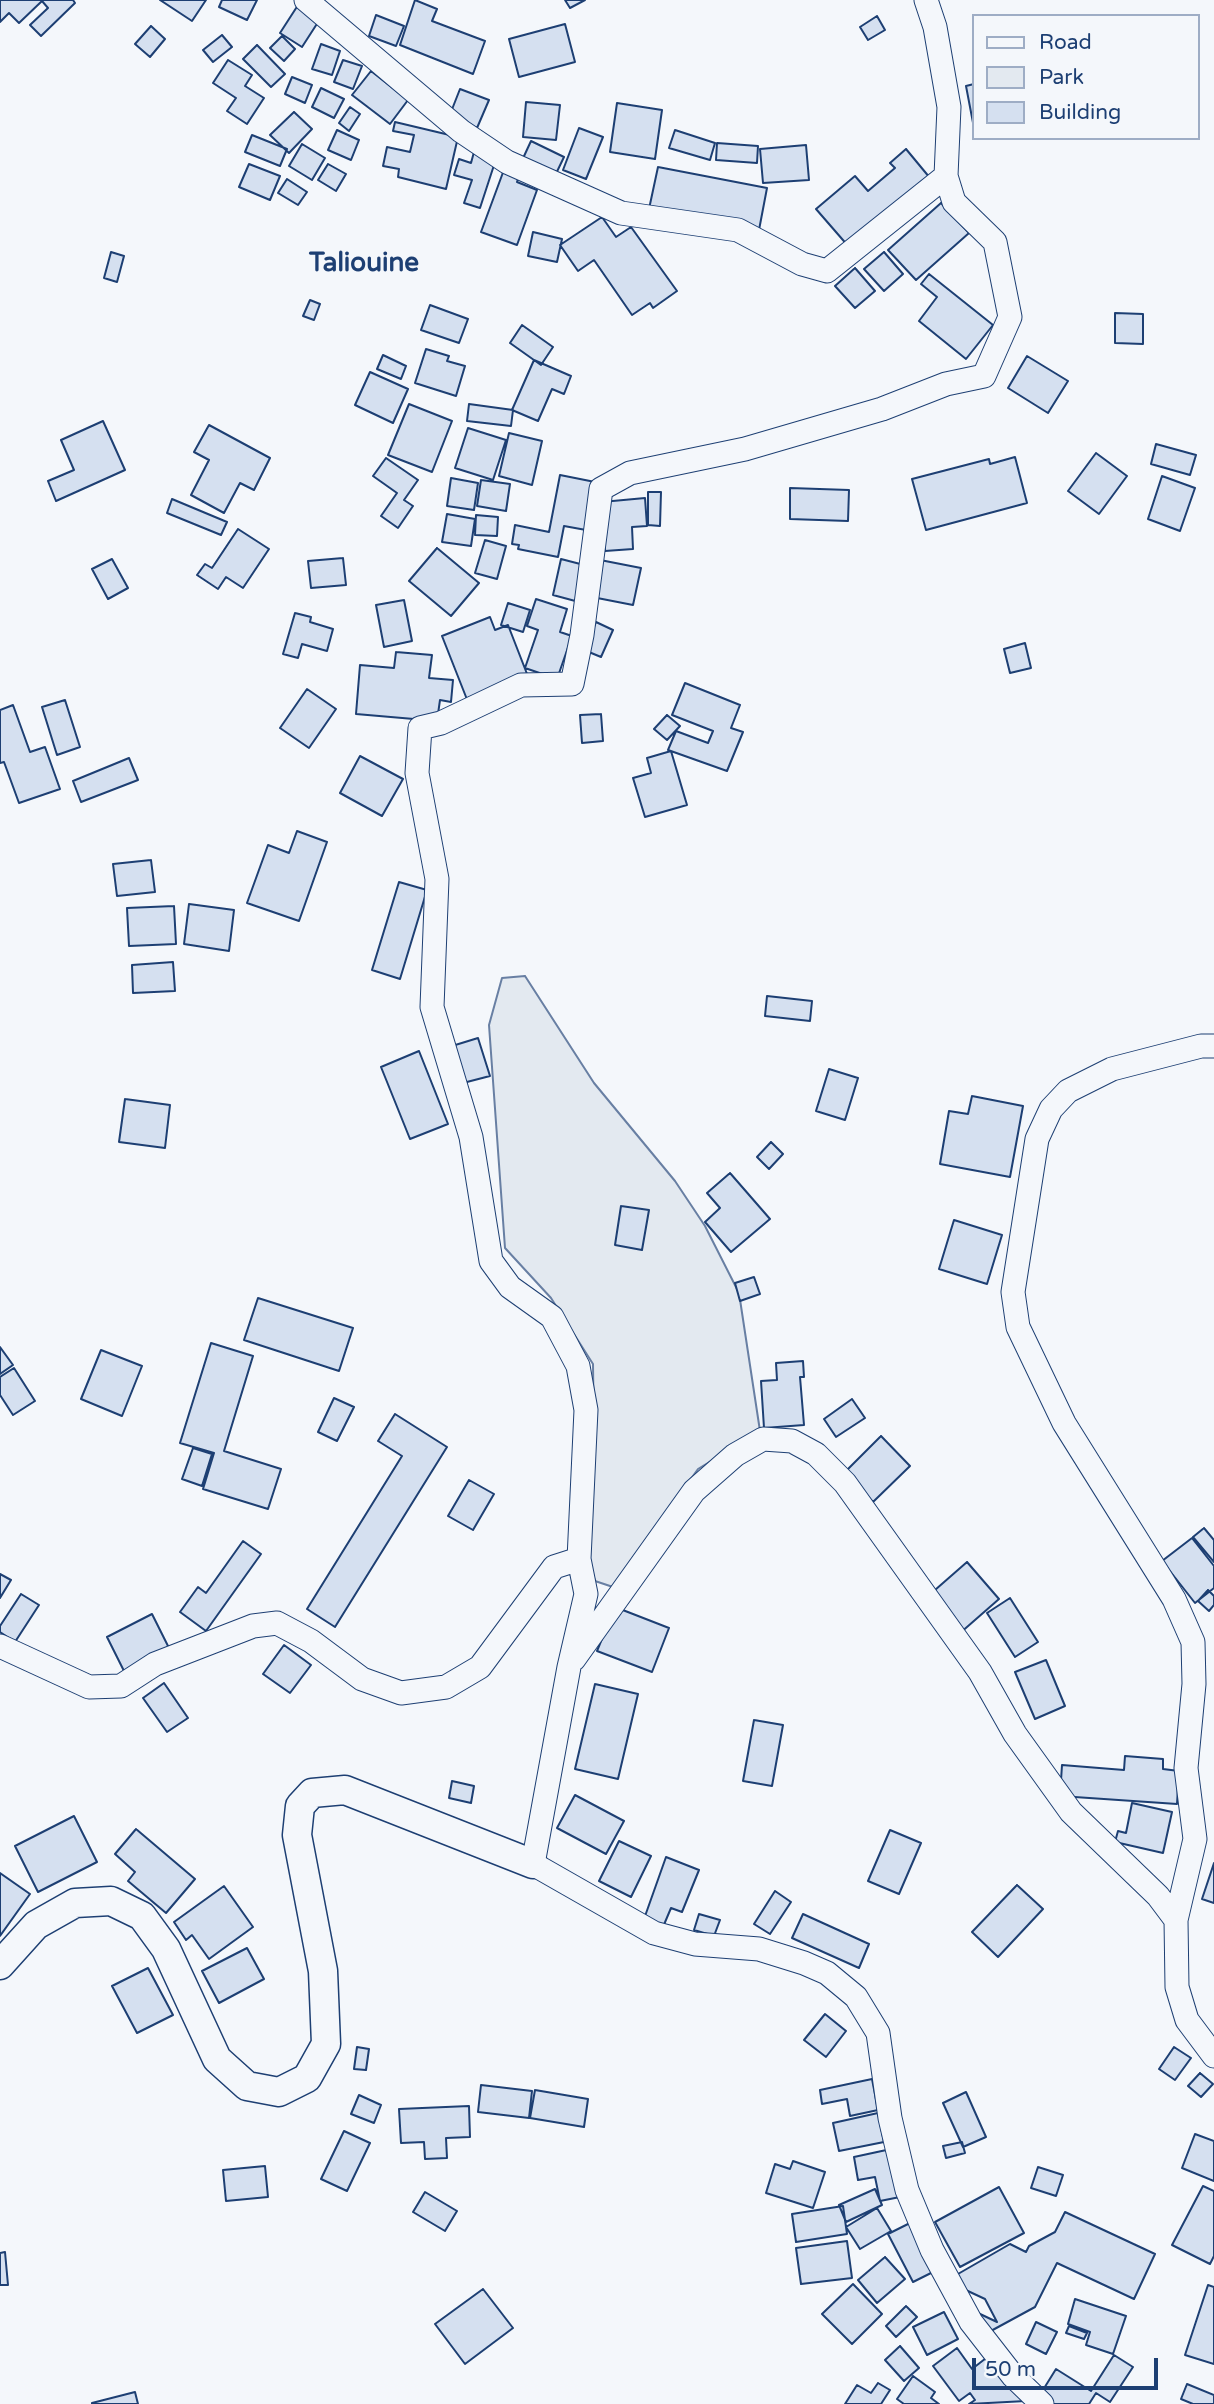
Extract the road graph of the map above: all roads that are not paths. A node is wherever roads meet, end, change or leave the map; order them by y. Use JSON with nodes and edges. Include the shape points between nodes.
{"nodes":[{"id":1,"x":306,"y":0,"type":"edge"},
{"id":2,"x":926,"y":0,"type":"edge"},
{"id":3,"x":946,"y":176,"type":"junction"},
{"id":4,"x":1214,"y":1046,"type":"edge"},
{"id":5,"x":579,"y":1559,"type":"junction"},
{"id":6,"x":0,"y":1646,"type":"edge"},
{"id":7,"x":569,"y":1667,"type":"junction"},
{"id":8,"x":533,"y":1864,"type":"junction"},
{"id":9,"x":1175,"y":1920,"type":"junction"},
{"id":10,"x":0,"y":1965,"type":"edge"},
{"id":11,"x":1214,"y":2056,"type":"edge"},
{"id":12,"x":1042,"y":2404,"type":"edge"}],
"edges":[{"from":1,"to":3,"type":"street","via":[[461,131],[507,162],[621,213],[738,230],[802,264],[827,271]]},
{"from":2,"to":3,"type":"street","via":[[949,107]]},
{"from":3,"to":5,"type":"street","via":[[954,202],[995,242],[1010,317],[984,376],[744,449],[630,473],[601,489],[572,684],[521,684],[441,723],[420,728],[417,773],[437,879],[432,1007],[471,1137],[491,1261],[510,1287],[552,1317],[578,1366],[586,1410]]},
{"from":4,"to":9,"type":"street","via":[[1112,1069],[1069,1091],[1051,1109],[1037,1139],[1013,1292],[1018,1328],[1063,1423],[1174,1599],[1192,1643],[1194,1684],[1186,1768],[1195,1839]]},
{"from":5,"to":6,"type":"street","via":[[554,1567],[480,1667],[446,1687],[401,1693],[362,1679],[311,1641],[277,1623],[253,1626],[155,1664],[121,1686],[89,1686]]},
{"from":5,"to":7,"type":"street","via":[[586,1594]]},
{"from":7,"to":8,"type":"street"},
{"from":7,"to":9,"type":"street","via":[[694,1491],[735,1455],[763,1439],[792,1441],[816,1454],[845,1483],[1071,1812],[1158,1896]]},
{"from":8,"to":10,"type":"street","via":[[345,1790],[312,1793],[300,1806],[297,1835],[323,1971],[326,2044],[307,2078],[279,2092],[247,2086],[217,2059],[166,1949],[142,1916],[111,1901],[75,1903],[36,1925]]},
{"from":8,"to":12,"type":"street","via":[[654,1933],[695,1944],[759,1949],[804,1963],[827,1973],[856,1997],[878,2033],[890,2118],[908,2190],[932,2250],[971,2322],[1013,2376]]},
{"from":9,"to":11,"type":"street","via":[[1177,1987],[1187,2020]]}]}
